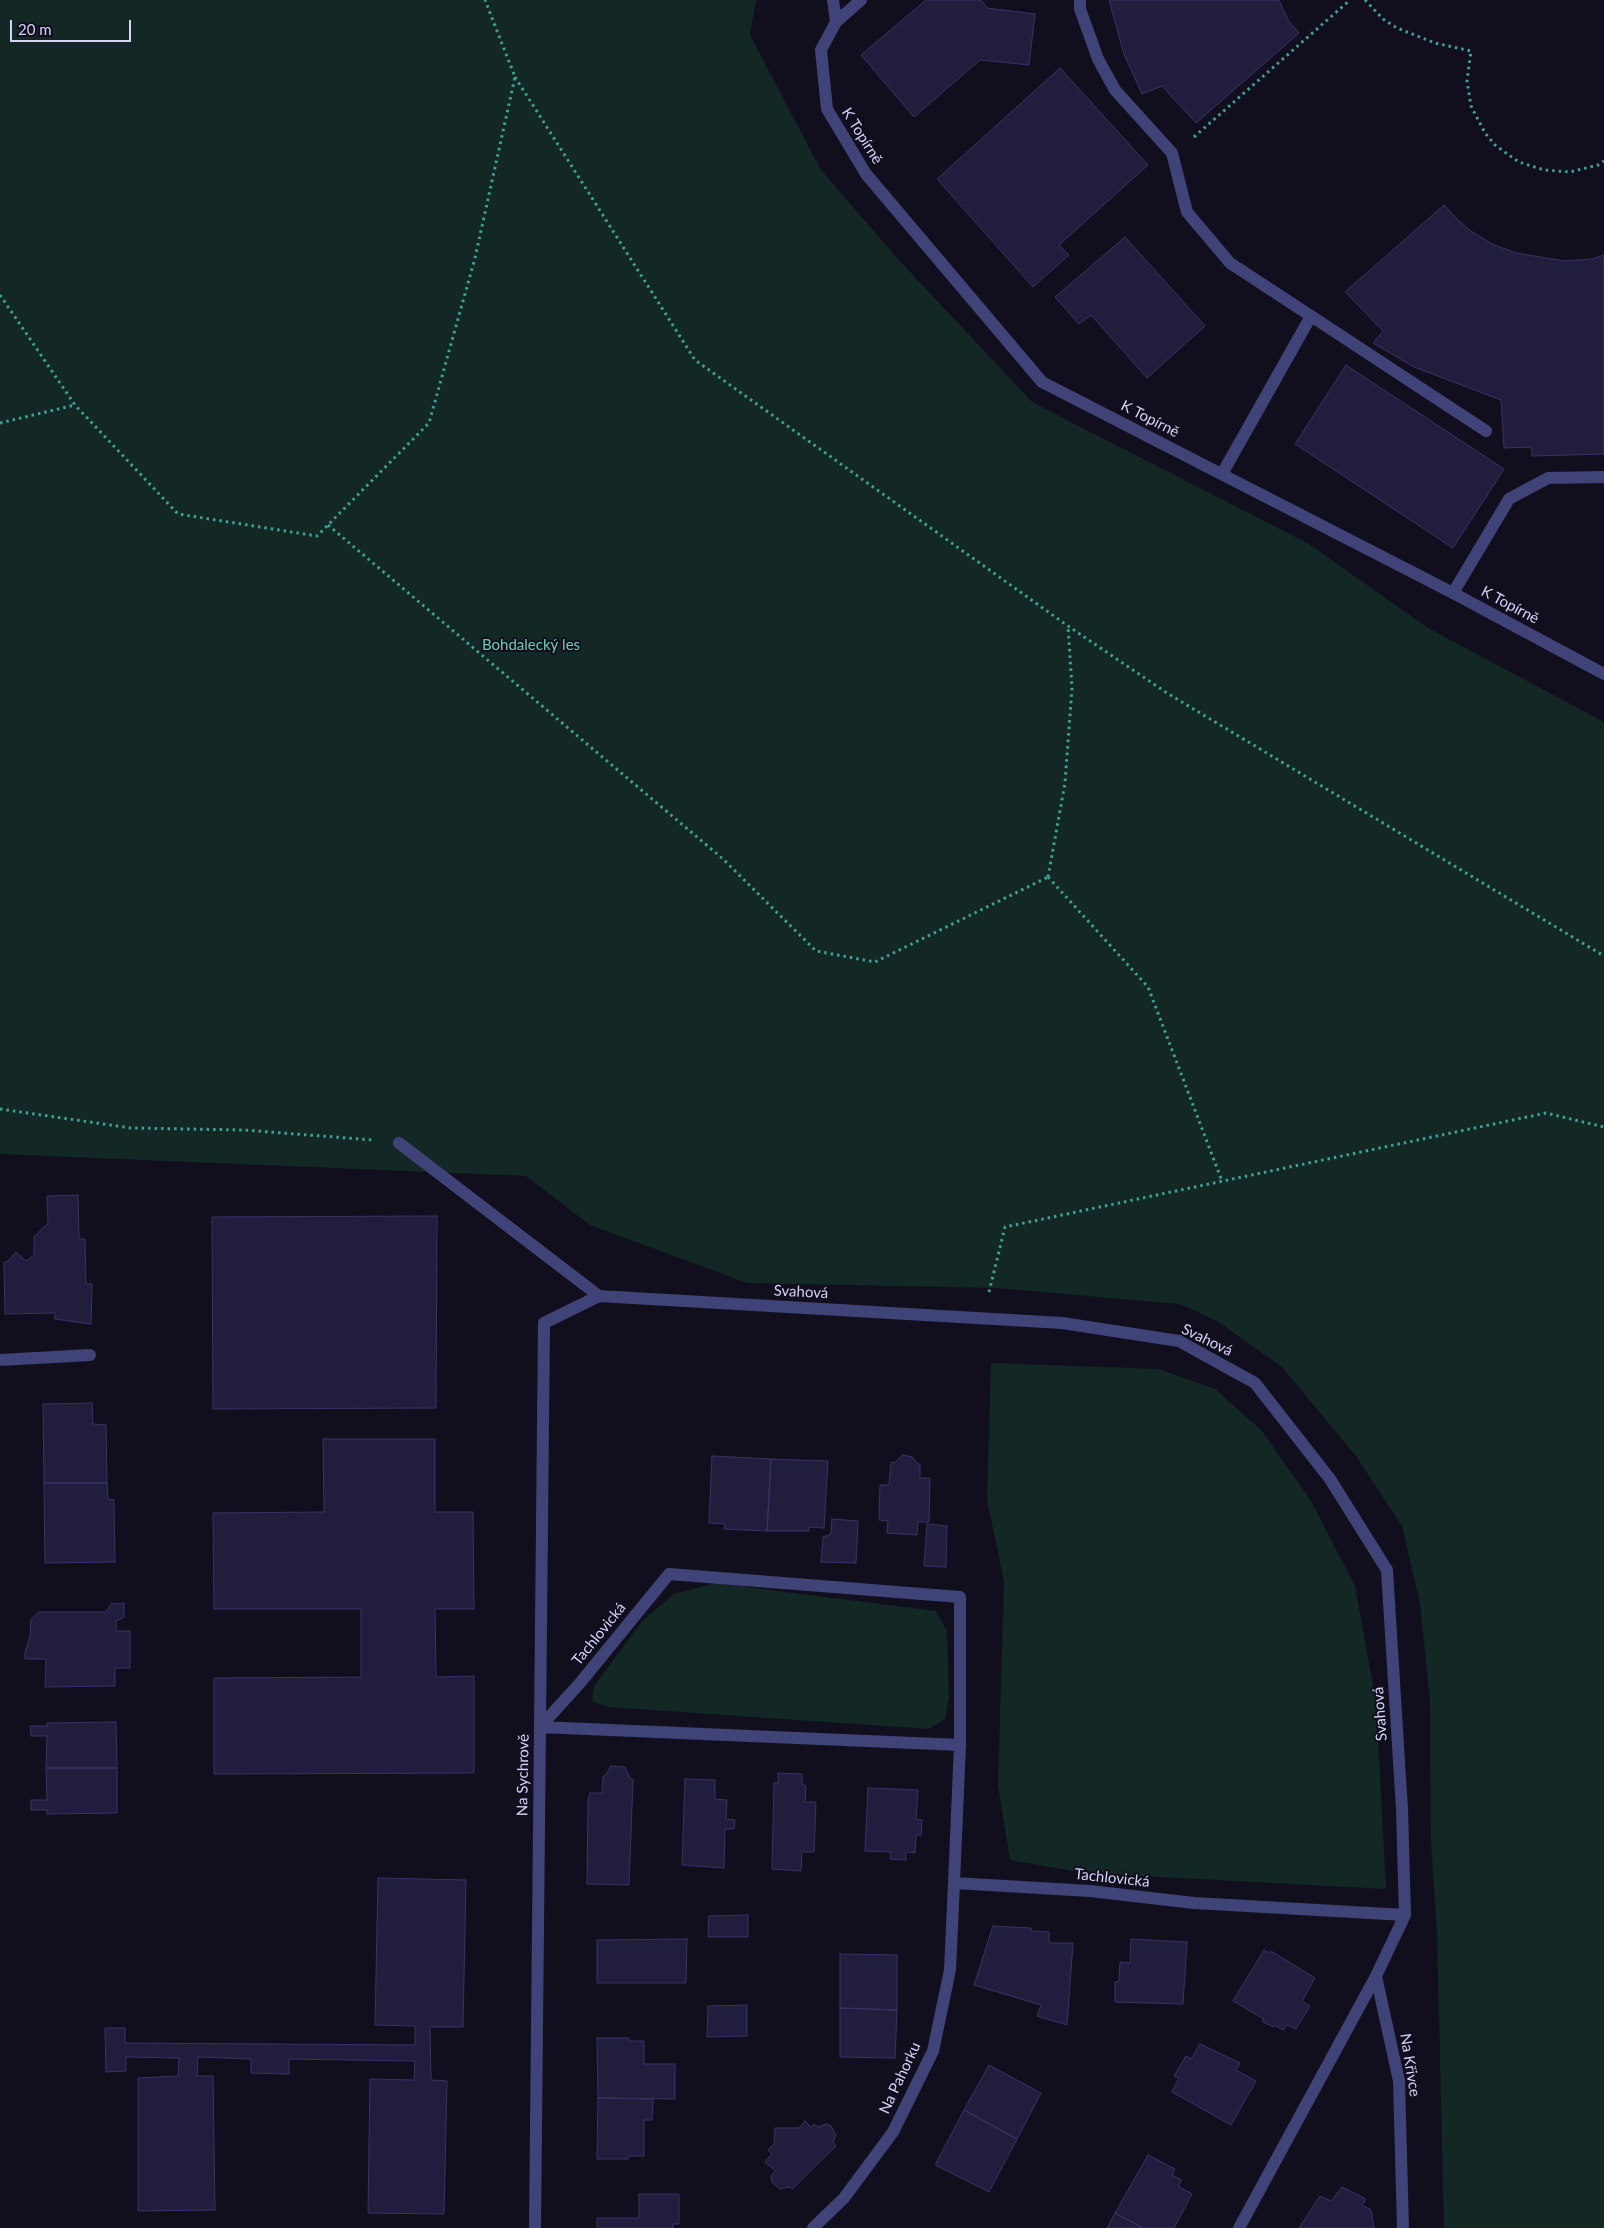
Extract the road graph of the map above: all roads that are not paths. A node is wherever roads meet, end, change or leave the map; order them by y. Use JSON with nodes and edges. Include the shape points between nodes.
{"nodes":[{"id":1,"x":833,"y":0,"type":"edge"},
{"id":2,"x":861,"y":0,"type":"edge"},
{"id":3,"x":1080,"y":0,"type":"edge"},
{"id":4,"x":836,"y":22,"type":"junction"},
{"id":5,"x":1311,"y":316,"type":"junction"},
{"id":6,"x":1486,"y":431,"type":"dead end"},
{"id":7,"x":1222,"y":474,"type":"junction"},
{"id":8,"x":1604,"y":477,"type":"edge"},
{"id":9,"x":1453,"y":593,"type":"junction"},
{"id":10,"x":1604,"y":674,"type":"edge"},
{"id":11,"x":399,"y":1142,"type":"road end"},
{"id":12,"x":599,"y":1296,"type":"junction"},
{"id":13,"x":544,"y":1323,"type":"joint"},
{"id":14,"x":90,"y":1355,"type":"dead end"},
{"id":15,"x":0,"y":1360,"type":"edge"},
{"id":16,"x":540,"y":1727,"type":"junction"},
{"id":17,"x":960,"y":1745,"type":"junction"},
{"id":18,"x":954,"y":1883,"type":"junction"},
{"id":19,"x":1405,"y":1915,"type":"junction"},
{"id":20,"x":1376,"y":1976,"type":"junction"},
{"id":21,"x":534,"y":2228,"type":"edge"},
{"id":22,"x":813,"y":2228,"type":"edge"},
{"id":23,"x":1239,"y":2228,"type":"edge"},
{"id":24,"x":1403,"y":2228,"type":"edge"}],
"edges":[{"from":1,"to":4,"type":"street"},
{"from":2,"to":4,"type":"street"},
{"from":3,"to":5,"type":"street","via":[[1080,9],[1098,59],[1115,90],[1173,156],[1187,212],[1230,263]]},
{"from":4,"to":7,"type":"street","name":"K Topírně","via":[[821,50],[827,109],[866,174],[1042,382]]},
{"from":5,"to":6,"type":"street"},
{"from":5,"to":7,"type":"street"},
{"from":7,"to":9,"type":"street","name":"K Topírně"},
{"from":8,"to":9,"type":"street","via":[[1548,478],[1509,499]]},
{"from":9,"to":10,"type":"street","name":"K Topírně"},
{"from":11,"to":12,"type":"street"},
{"from":12,"to":13,"type":"street","name":"Svahová"},
{"from":12,"to":19,"type":"street","name":"Svahová","via":[[1062,1323],[1179,1341],[1254,1383],[1330,1479],[1387,1570],[1402,1809]]},
{"from":13,"to":16,"type":"street","name":"Na Sychrově"},
{"from":14,"to":15,"type":"street"},
{"from":16,"to":17,"type":"street"},
{"from":16,"to":17,"type":"street","name":"Tachlovická","via":[[669,1574],[960,1597]]},
{"from":16,"to":21,"type":"street","name":"Na Sychrově"},
{"from":17,"to":18,"type":"street","name":"Tachlovická"},
{"from":18,"to":19,"type":"street","name":"Tachlovická","via":[[1090,1890],[1194,1903]]},
{"from":18,"to":22,"type":"street","name":"Na Pahorku","via":[[950,1970],[932,2051],[893,2132],[844,2198]]},
{"from":19,"to":20,"type":"street"},
{"from":20,"to":23,"type":"street"},
{"from":20,"to":24,"type":"street","name":"Na Křivce","via":[[1399,2081]]}]}
